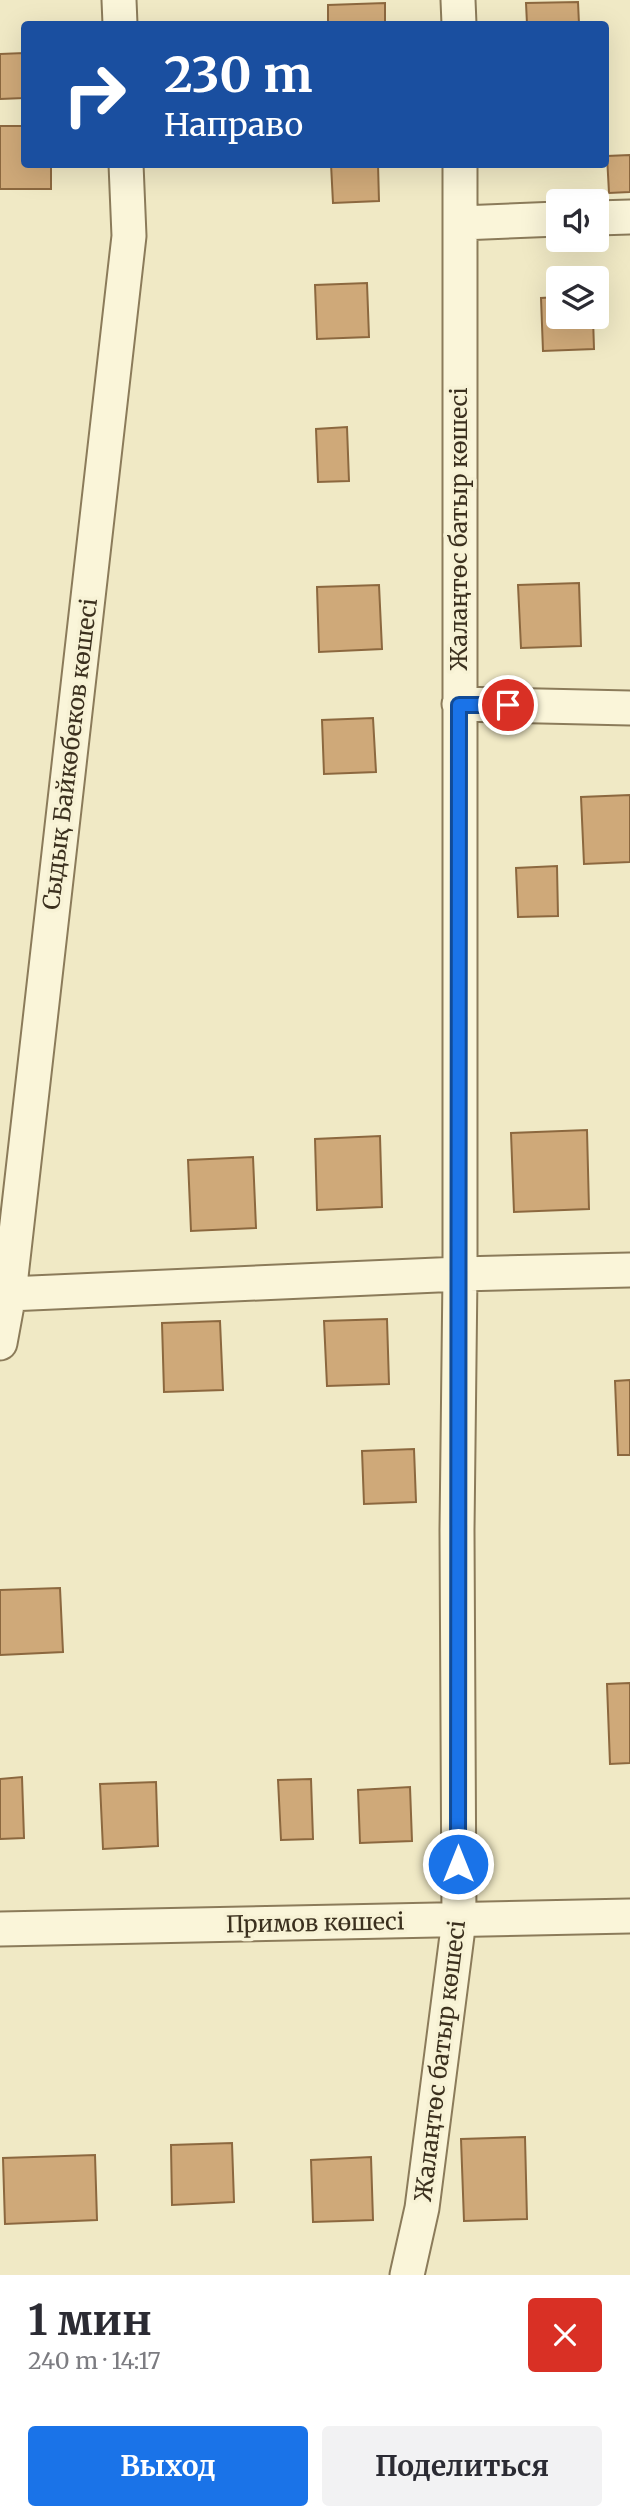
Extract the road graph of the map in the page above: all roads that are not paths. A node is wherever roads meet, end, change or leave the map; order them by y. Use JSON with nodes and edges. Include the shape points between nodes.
{"nodes":[{"id":1,"x":119,"y":0,"type":"edge"},
{"id":2,"x":458,"y":0,"type":"edge"},
{"id":3,"x":120,"y":21,"type":"edge"},
{"id":4,"x":459,"y":21,"type":"edge"},
{"id":5,"x":126,"y":168,"type":"edge"},
{"id":6,"x":460,"y":168,"type":"edge"},
{"id":7,"x":630,"y":217,"type":"edge"},
{"id":8,"x":609,"y":218,"type":"edge"},
{"id":9,"x":546,"y":219,"type":"edge"},
{"id":10,"x":461,"y":223,"type":"junction"},
{"id":11,"x":459,"y":705,"type":"junction"},
{"id":12,"x":630,"y":708,"type":"edge"},
{"id":13,"x":630,"y":1270,"type":"edge"},
{"id":14,"x":460,"y":1274,"type":"junction"},
{"id":15,"x":9,"y":1294,"type":"junction"},
{"id":16,"x":0,"y":1343,"type":"edge"},
{"id":17,"x":630,"y":1916,"type":"edge"},
{"id":18,"x":459,"y":1920,"type":"junction"},
{"id":19,"x":0,"y":1929,"type":"edge"},
{"id":20,"x":407,"y":2275,"type":"edge"}],
"edges":[{"from":1,"to":3,"type":"street"},
{"from":2,"to":4,"type":"street"},
{"from":5,"to":15,"type":"street","name":"Сыдық Байкөбеков көшесі","via":[[129,236]]},
{"from":6,"to":10,"type":"street","name":"Жалаңтөс батыр көшесі"},
{"from":7,"to":8,"type":"street"},
{"from":9,"to":10,"type":"street"},
{"from":10,"to":11,"type":"street","name":"Жалаңтөс батыр көшесі"},
{"from":11,"to":12,"type":"street"},
{"from":11,"to":14,"type":"street","name":"Жалаңтөс батыр көшесі"},
{"from":13,"to":14,"type":"street"},
{"from":14,"to":15,"type":"street"},
{"from":14,"to":18,"type":"street","name":"Жалаңтөс батыр көшесі"},
{"from":15,"to":16,"type":"street","name":"Сыдық Байкөбеков көшесі"},
{"from":17,"to":18,"type":"street","name":"Примов көшесі"},
{"from":18,"to":19,"type":"street","name":"Примов көшесі"},
{"from":18,"to":20,"type":"street","name":"Жалаңтөс батыр көшесі","via":[[422,2208]]}]}
